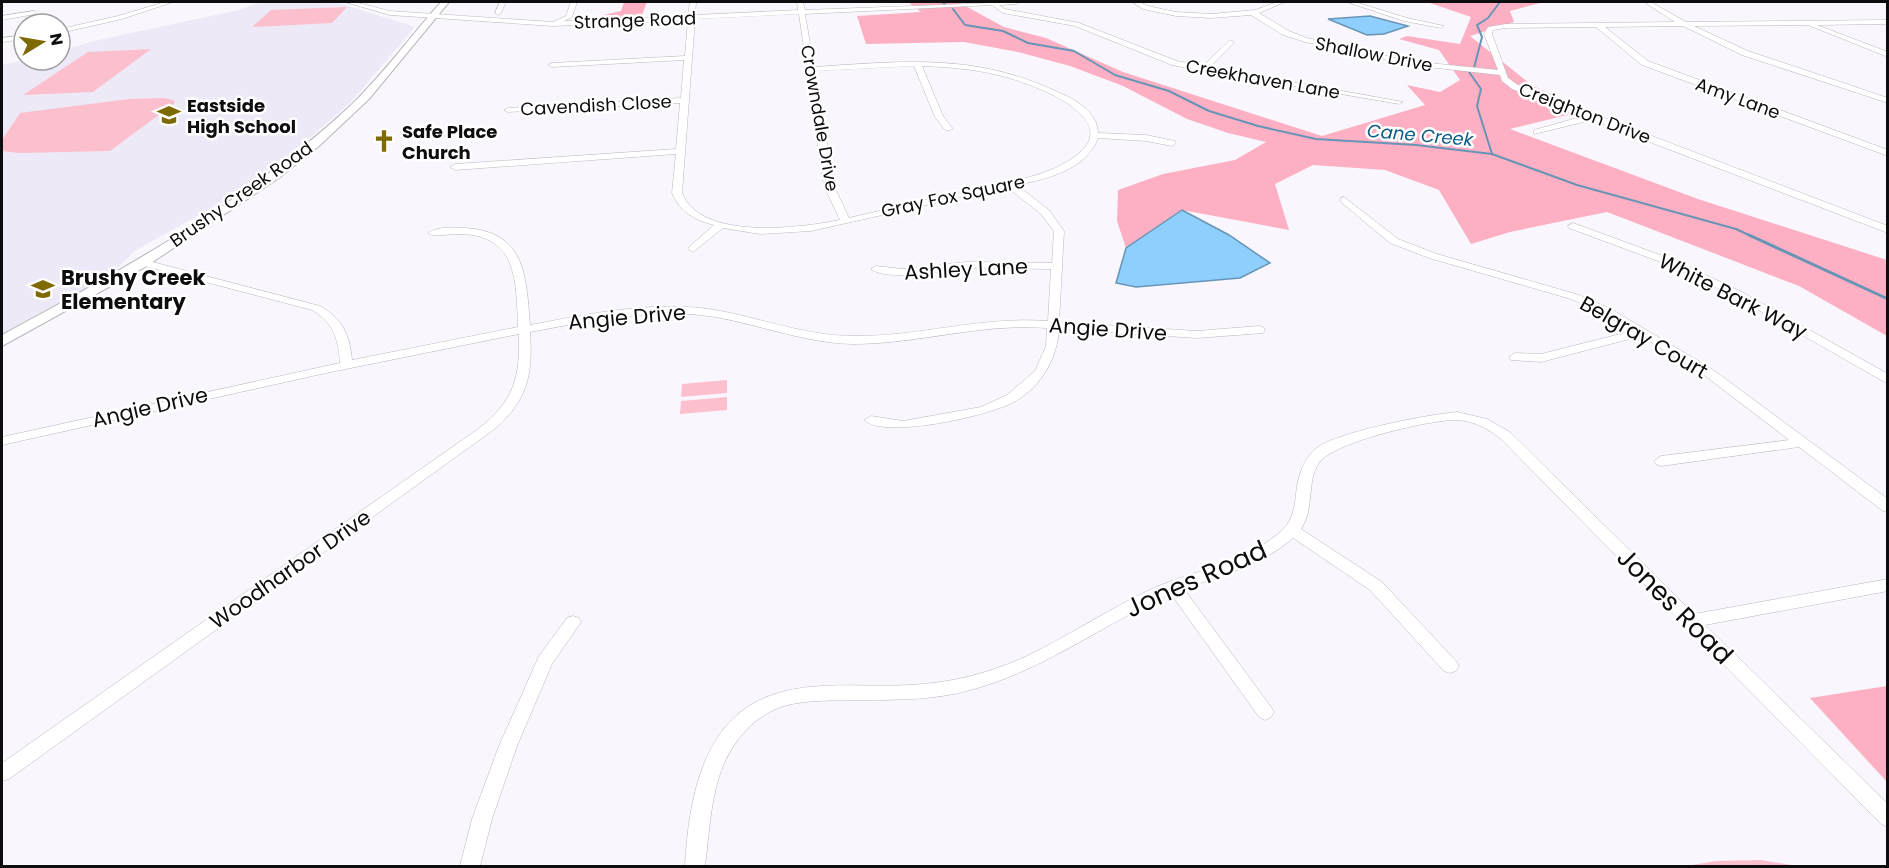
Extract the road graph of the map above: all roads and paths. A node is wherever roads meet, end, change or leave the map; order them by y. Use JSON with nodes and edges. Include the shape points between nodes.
{"nodes":[{"id":1,"x":170,"y":2,"type":"edge"},
{"id":2,"x":348,"y":2,"type":"edge"},
{"id":3,"x":445,"y":2,"type":"edge"},
{"id":4,"x":503,"y":2,"type":"edge"},
{"id":5,"x":574,"y":2,"type":"edge"},
{"id":6,"x":693,"y":2,"type":"edge"},
{"id":7,"x":800,"y":2,"type":"edge"},
{"id":8,"x":1017,"y":2,"type":"edge"},
{"id":9,"x":1135,"y":2,"type":"edge"},
{"id":10,"x":1282,"y":2,"type":"edge"},
{"id":11,"x":1350,"y":2,"type":"edge"},
{"id":12,"x":1647,"y":2,"type":"edge"},
{"id":13,"x":992,"y":3,"type":"edge"},
{"id":14,"x":801,"y":12,"type":"junction"},
{"id":15,"x":1252,"y":12,"type":"junction"},
{"id":16,"x":498,"y":13,"type":"dead end"},
{"id":17,"x":432,"y":16,"type":"junction"},
{"id":18,"x":569,"y":17,"type":"junction"},
{"id":19,"x":693,"y":18,"type":"junction"},
{"id":20,"x":1887,"y":22,"type":"edge"},
{"id":21,"x":578,"y":23,"type":"junction"},
{"id":22,"x":1806,"y":23,"type":"junction"},
{"id":23,"x":551,"y":24,"type":"junction"},
{"id":24,"x":1685,"y":24,"type":"junction"},
{"id":25,"x":1598,"y":25,"type":"junction"},
{"id":26,"x":1441,"y":26,"type":"dead end"},
{"id":27,"x":72,"y":28,"type":"edge"},
{"id":28,"x":1230,"y":42,"type":"dead end"},
{"id":29,"x":1887,"y":55,"type":"edge"},
{"id":30,"x":688,"y":58,"type":"junction"},
{"id":31,"x":917,"y":64,"type":"junction"},
{"id":32,"x":552,"y":66,"type":"dead end"},
{"id":33,"x":812,"y":69,"type":"junction"},
{"id":34,"x":1203,"y":70,"type":"junction"},
{"id":35,"x":1502,"y":73,"type":"junction"},
{"id":36,"x":684,"y":100,"type":"junction"},
{"id":37,"x":1887,"y":101,"type":"edge"},
{"id":38,"x":1400,"y":102,"type":"dead end"},
{"id":39,"x":508,"y":110,"type":"dead end"},
{"id":40,"x":1592,"y":117,"type":"junction"},
{"id":41,"x":949,"y":129,"type":"dead end"},
{"id":42,"x":1537,"y":132,"type":"dead end"},
{"id":43,"x":1094,"y":135,"type":"junction"},
{"id":44,"x":1172,"y":143,"type":"dead end"},
{"id":45,"x":680,"y":151,"type":"junction"},
{"id":46,"x":1887,"y":153,"type":"edge"},
{"id":47,"x":455,"y":167,"type":"dead end"},
{"id":48,"x":1009,"y":184,"type":"junction"},
{"id":49,"x":1344,"y":200,"type":"dead end"},
{"id":50,"x":845,"y":220,"type":"junction"},
{"id":51,"x":720,"y":225,"type":"junction"},
{"id":52,"x":1573,"y":226,"type":"dead end"},
{"id":53,"x":1887,"y":230,"type":"edge"},
{"id":54,"x":433,"y":233,"type":"dead end"},
{"id":55,"x":693,"y":249,"type":"dead end"},
{"id":56,"x":141,"y":262,"type":"junction"},
{"id":57,"x":1056,"y":266,"type":"junction"},
{"id":58,"x":876,"y":269,"type":"dead end"},
{"id":59,"x":1053,"y":325,"type":"junction"},
{"id":60,"x":523,"y":330,"type":"junction"},
{"id":61,"x":1259,"y":330,"type":"dead end"},
{"id":62,"x":1644,"y":332,"type":"junction"},
{"id":63,"x":2,"y":341,"type":"edge"},
{"id":64,"x":1515,"y":357,"type":"dead end"},
{"id":65,"x":346,"y":364,"type":"junction"},
{"id":66,"x":1887,"y":380,"type":"edge"},
{"id":67,"x":871,"y":420,"type":"dead end"},
{"id":68,"x":2,"y":441,"type":"edge"},
{"id":69,"x":1803,"y":442,"type":"junction"},
{"id":70,"x":1660,"y":461,"type":"dead end"},
{"id":71,"x":1887,"y":507,"type":"edge"},
{"id":72,"x":1292,"y":530,"type":"junction"},
{"id":73,"x":1887,"y":585,"type":"edge"},
{"id":74,"x":1174,"y":586,"type":"junction"},
{"id":75,"x":1691,"y":621,"type":"junction"},
{"id":76,"x":573,"y":622,"type":"dead end"},
{"id":77,"x":1450,"y":666,"type":"dead end"},
{"id":78,"x":1265,"y":711,"type":"dead end"},
{"id":79,"x":2,"y":773,"type":"edge"},
{"id":80,"x":1887,"y":818,"type":"edge"},
{"id":81,"x":470,"y":867,"type":"edge"},
{"id":82,"x":695,"y":867,"type":"edge"}],
"edges":[{"from":1,"to":27,"type":"street"},
{"from":2,"to":17,"type":"street","name":"Strange Road","via":[[383,12]]},
{"from":3,"to":17,"type":"street","name":"Brushy Creek Road"},
{"from":4,"to":16,"type":"street"},
{"from":5,"to":18,"type":"street"},
{"from":6,"to":19,"type":"street","name":"Gray Fox Square"},
{"from":7,"to":14,"type":"street","name":"Crowndale Drive"},
{"from":8,"to":13,"type":"street","name":"Strange Road"},
{"from":9,"to":15,"type":"street","via":[[1174,14]]},
{"from":10,"to":15,"type":"street"},
{"from":11,"to":26,"type":"street","via":[[1406,20]]},
{"from":12,"to":24,"type":"street"},
{"from":13,"to":14,"type":"street","name":"Strange Road"},
{"from":13,"to":34,"type":"street","name":"Creekhaven Lane","via":[[1003,10],[1077,24],[1175,63]]},
{"from":14,"to":19,"type":"street","name":"Strange Road"},
{"from":14,"to":33,"type":"street","name":"Crowndale Drive"},
{"from":15,"to":35,"type":"street","name":"Shallow Drive","via":[[1305,40],[1410,63]]},
{"from":17,"to":23,"type":"street","name":"Strange Road"},
{"from":17,"to":56,"type":"street","name":"Brushy Creek Road","via":[[366,96],[329,131],[278,171]]},
{"from":18,"to":21,"type":"street"},
{"from":18,"to":23,"type":"street"},
{"from":19,"to":21,"type":"street","name":"Strange Road"},
{"from":19,"to":30,"type":"street","name":"Gray Fox Square"},
{"from":20,"to":22,"type":"street","name":"Creighton Drive"},
{"from":21,"to":23,"type":"street","name":"Strange Road"},
{"from":22,"to":24,"type":"street","name":"Creighton Drive"},
{"from":22,"to":29,"type":"street"},
{"from":24,"to":25,"type":"street","name":"Creighton Drive"},
{"from":24,"to":37,"type":"street","via":[[1745,52]]},
{"from":25,"to":35,"type":"street","name":"Creighton Drive","via":[[1490,28],[1488,34]]},
{"from":25,"to":46,"type":"street","name":"Amy Lane","via":[[1645,63]]},
{"from":28,"to":34,"type":"street"},
{"from":30,"to":32,"type":"street"},
{"from":30,"to":36,"type":"street","name":"Gray Fox Square"},
{"from":31,"to":33,"type":"street"},
{"from":31,"to":41,"type":"street","via":[[939,117]]},
{"from":31,"to":43,"type":"street","via":[[972,65],[1011,75],[1074,104],[1089,118]]},
{"from":33,"to":50,"type":"street","name":"Crowndale Drive","via":[[829,186]]},
{"from":34,"to":38,"type":"street","name":"Creekhaven Lane"},
{"from":35,"to":40,"type":"street","name":"Creighton Drive","via":[[1515,87]]},
{"from":36,"to":39,"type":"street","name":"Cavendish Close"},
{"from":36,"to":45,"type":"street","name":"Gray Fox Square"},
{"from":40,"to":42,"type":"street"},
{"from":40,"to":53,"type":"street","name":"Creighton Drive"},
{"from":43,"to":44,"type":"street"},
{"from":43,"to":48,"type":"street","name":"Gray Fox Square","via":[[1086,151],[1069,164]]},
{"from":45,"to":47,"type":"street"},
{"from":45,"to":51,"type":"street","name":"Gray Fox Square","via":[[679,200],[697,216]]},
{"from":48,"to":50,"type":"street","name":"Gray Fox Square"},
{"from":48,"to":57,"type":"street","via":[[1055,223],[1060,239]]},
{"from":49,"to":62,"type":"street","name":"Belgray Court","via":[[1394,241],[1575,297]]},
{"from":50,"to":51,"type":"street","name":"Gray Fox Square","via":[[777,231]]},
{"from":51,"to":55,"type":"street"},
{"from":52,"to":66,"type":"street","name":"White Bark Way","via":[[1670,262],[1738,294]]},
{"from":54,"to":60,"type":"street","name":"Woodharbor Drive","via":[[481,234],[508,248],[514,257]]},
{"from":56,"to":63,"type":"street","name":"Brushy Creek Road"},
{"from":56,"to":65,"type":"street","via":[[316,308],[331,316],[341,328]]},
{"from":57,"to":58,"type":"street","name":"Ashley Lane","via":[[968,265],[902,272]]},
{"from":57,"to":59,"type":"street"},
{"from":59,"to":60,"type":"street","name":"Angie Drive","via":[[992,324],[835,339],[728,314],[680,310],[598,317]]},
{"from":59,"to":61,"type":"street","name":"Angie Drive","via":[[1188,335]]},
{"from":59,"to":67,"type":"street","via":[[1050,355],[1040,373],[1012,398],[984,410],[941,420],[903,425]]},
{"from":60,"to":65,"type":"street","name":"Angie Drive"},
{"from":60,"to":79,"type":"street","name":"Woodharbor Drive","via":[[522,382],[511,404],[490,426]]},
{"from":62,"to":64,"type":"street","via":[[1541,358]]},
{"from":62,"to":69,"type":"street","name":"Belgray Court"},
{"from":65,"to":68,"type":"street","name":"Angie Drive"},
{"from":69,"to":70,"type":"street"},
{"from":69,"to":71,"type":"street","name":"Belgray Court"},
{"from":72,"to":74,"type":"street","name":"Jones Road","via":[[1261,553]]},
{"from":72,"to":75,"type":"street","name":"Jones Road","via":[[1304,508],[1310,465],[1323,450],[1344,441],[1450,416],[1468,417],[1505,435]]},
{"from":72,"to":77,"type":"street","via":[[1376,586]]},
{"from":73,"to":75,"type":"street"},
{"from":74,"to":78,"type":"street"},
{"from":74,"to":82,"type":"street","name":"Jones Road","via":[[1026,666],[988,680],[905,692],[814,694],[758,709],[738,723],[718,751],[705,798]]},
{"from":75,"to":80,"type":"street","name":"Jones Road"},
{"from":76,"to":81,"type":"street","via":[[545,661],[508,746]]}]}
